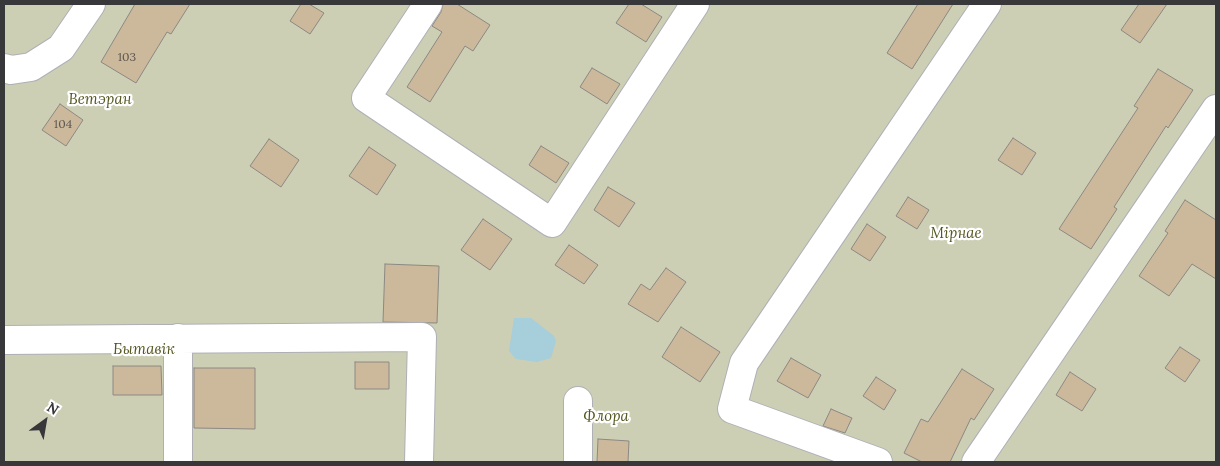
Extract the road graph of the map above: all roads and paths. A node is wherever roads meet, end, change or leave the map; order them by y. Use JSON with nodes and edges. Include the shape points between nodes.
{"nodes":[{"id":1,"x":92,"y":4,"type":"edge"},
{"id":2,"x":428,"y":4,"type":"edge"},
{"id":3,"x":695,"y":4,"type":"edge"},
{"id":4,"x":987,"y":4,"type":"edge"},
{"id":5,"x":4,"y":68,"type":"edge"},
{"id":6,"x":1216,"y":109,"type":"edge"},
{"id":7,"x":178,"y":338,"type":"junction"},
{"id":8,"x":4,"y":340,"type":"edge"},
{"id":9,"x":578,"y":401,"type":"dead end"},
{"id":10,"x":178,"y":462,"type":"edge"},
{"id":11,"x":419,"y":462,"type":"edge"},
{"id":12,"x":578,"y":462,"type":"edge"},
{"id":13,"x":878,"y":462,"type":"edge"},
{"id":14,"x":976,"y":462,"type":"edge"}],
"edges":[{"from":1,"to":5,"type":"lane","via":[[61,48],[31,67]]},
{"from":2,"to":3,"type":"lane","via":[[366,98],[552,223]]},
{"from":4,"to":13,"type":"lane","via":[[744,363],[732,409]]},
{"from":6,"to":14,"type":"lane"},
{"from":7,"to":8,"type":"lane"},
{"from":7,"to":10,"type":"lane"},
{"from":7,"to":11,"type":"lane","via":[[422,338]]},
{"from":9,"to":12,"type":"lane"}]}
